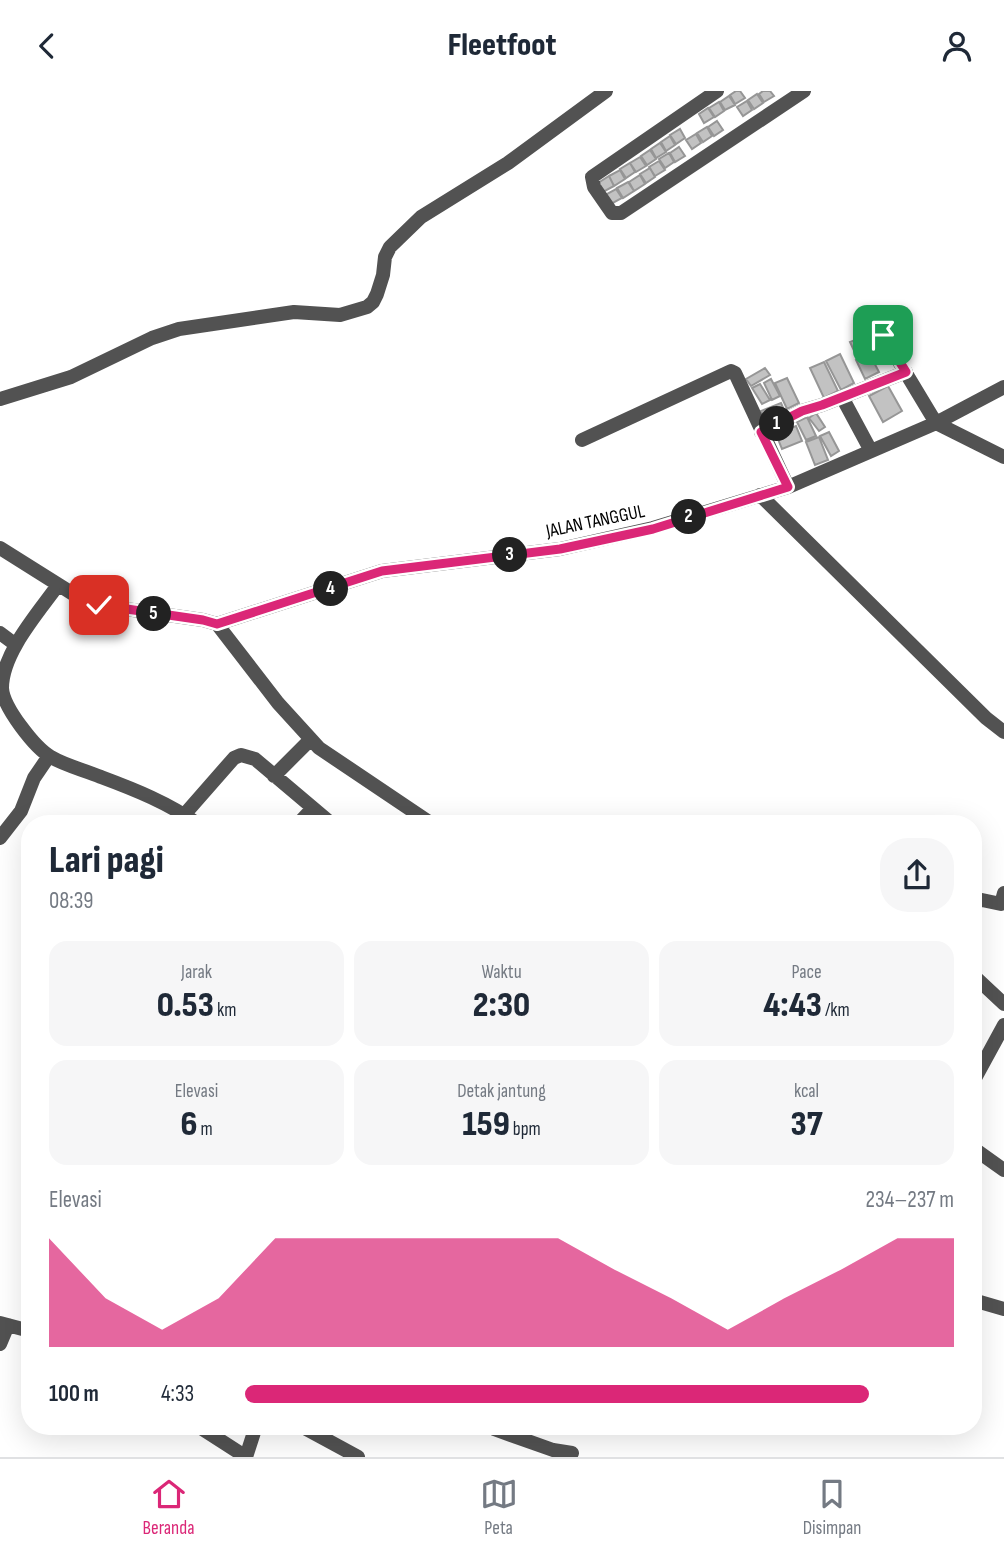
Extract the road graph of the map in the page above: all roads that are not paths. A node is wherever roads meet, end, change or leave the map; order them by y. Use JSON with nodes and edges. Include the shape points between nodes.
{"nodes":[{"id":1,"x":606,"y":91,"type":"edge"},
{"id":2,"x":717,"y":91,"type":"edge"},
{"id":3,"x":804,"y":91,"type":"edge"},
{"id":4,"x":781,"y":97,"type":"edge"},
{"id":5,"x":883,"y":335,"type":"dead end"},
{"id":6,"x":906,"y":372,"type":"junction"},
{"id":7,"x":1004,"y":387,"type":"edge"},
{"id":8,"x":842,"y":397,"type":"junction"},
{"id":9,"x":0,"y":399,"type":"edge"},
{"id":10,"x":936,"y":423,"type":"junction"},
{"id":11,"x":761,"y":432,"type":"junction"},
{"id":12,"x":582,"y":440,"type":"dead end"},
{"id":13,"x":871,"y":451,"type":"junction"},
{"id":14,"x":1004,"y":457,"type":"edge"},
{"id":15,"x":788,"y":487,"type":"junction"},
{"id":16,"x":760,"y":495,"type":"junction"},
{"id":17,"x":0,"y":548,"type":"edge"},
{"id":18,"x":58,"y":585,"type":"junction"},
{"id":19,"x":217,"y":624,"type":"junction"},
{"id":20,"x":0,"y":633,"type":"edge"},
{"id":21,"x":16,"y":645,"type":"junction"},
{"id":22,"x":1004,"y":732,"type":"edge"},
{"id":23,"x":310,"y":740,"type":"junction"},
{"id":24,"x":49,"y":756,"type":"junction"},
{"id":25,"x":274,"y":776,"type":"junction"},
{"id":26,"x":313,"y":808,"type":"junction"},
{"id":27,"x":184,"y":814,"type":"joint"},
{"id":28,"x":306,"y":815,"type":"edge"},
{"id":29,"x":321,"y":815,"type":"edge"},
{"id":30,"x":416,"y":815,"type":"edge"},
{"id":31,"x":0,"y":838,"type":"edge"},
{"id":32,"x":982,"y":900,"type":"edge"},
{"id":33,"x":1003,"y":901,"type":"edge"},
{"id":34,"x":982,"y":983,"type":"edge"},
{"id":35,"x":1004,"y":1004,"type":"edge"},
{"id":36,"x":1004,"y":1025,"type":"edge"},
{"id":37,"x":982,"y":1065,"type":"edge"},
{"id":38,"x":982,"y":1154,"type":"edge"},
{"id":39,"x":1004,"y":1170,"type":"edge"},
{"id":40,"x":982,"y":1303,"type":"edge"},
{"id":41,"x":1004,"y":1309,"type":"edge"},
{"id":42,"x":4,"y":1324,"type":"edge"},
{"id":43,"x":21,"y":1329,"type":"edge"},
{"id":44,"x":0,"y":1344,"type":"edge"},
{"id":45,"x":212,"y":1435,"type":"edge"},
{"id":46,"x":254,"y":1435,"type":"edge"},
{"id":47,"x":318,"y":1435,"type":"edge"},
{"id":48,"x":508,"y":1435,"type":"edge"},
{"id":49,"x":550,"y":1453,"type":"edge"},
{"id":50,"x":572,"y":1453,"type":"dead end"},
{"id":51,"x":358,"y":1457,"type":"edge"}],
"edges":[{"from":1,"to":9,"type":"street","via":[[508,163],[421,217],[390,247],[377,294],[367,307],[340,315],[294,312],[179,329],[71,377]]},
{"from":2,"to":4,"type":"street","via":[[592,177],[612,213],[621,213]]},
{"from":3,"to":4,"type":"street"},
{"from":5,"to":6,"type":"street"},
{"from":6,"to":8,"type":"street"},
{"from":6,"to":10,"type":"street"},
{"from":7,"to":10,"type":"street","name":"JALAN TANGGUL"},
{"from":8,"to":11,"type":"street"},
{"from":8,"to":13,"type":"street"},
{"from":10,"to":13,"type":"street","name":"JALAN TANGGUL"},
{"from":10,"to":14,"type":"street"},
{"from":11,"to":12,"type":"street","via":[[735,373],[730,371]]},
{"from":11,"to":15,"type":"street"},
{"from":13,"to":15,"type":"street","name":"JALAN TANGGUL"},
{"from":15,"to":16,"type":"street","name":"JALAN TANGGUL"},
{"from":16,"to":19,"type":"street","name":"JALAN TANGGUL","via":[[653,529],[560,549],[382,571]]},
{"from":16,"to":22,"type":"street"},
{"from":17,"to":18,"type":"street"},
{"from":18,"to":19,"type":"street","via":[[99,605]]},
{"from":18,"to":21,"type":"street"},
{"from":19,"to":23,"type":"street"},
{"from":20,"to":21,"type":"street"},
{"from":21,"to":24,"type":"street","via":[[2,688],[5,703]]},
{"from":23,"to":25,"type":"street"},
{"from":23,"to":30,"type":"street"},
{"from":24,"to":27,"type":"street","via":[[149,795]]},
{"from":24,"to":31,"type":"street","via":[[16,819]]},
{"from":25,"to":26,"type":"street"},
{"from":25,"to":27,"type":"street","via":[[255,759],[241,755]]},
{"from":26,"to":28,"type":"street"},
{"from":26,"to":29,"type":"street"},
{"from":32,"to":33,"type":"street"},
{"from":34,"to":35,"type":"street"},
{"from":36,"to":37,"type":"street"},
{"from":38,"to":39,"type":"street"},
{"from":40,"to":41,"type":"street"},
{"from":42,"to":43,"type":"street"},
{"from":42,"to":44,"type":"street"},
{"from":45,"to":46,"type":"street","via":[[246,1457]]},
{"from":47,"to":51,"type":"street"},
{"from":48,"to":49,"type":"street"},
{"from":49,"to":50,"type":"street"}]}
